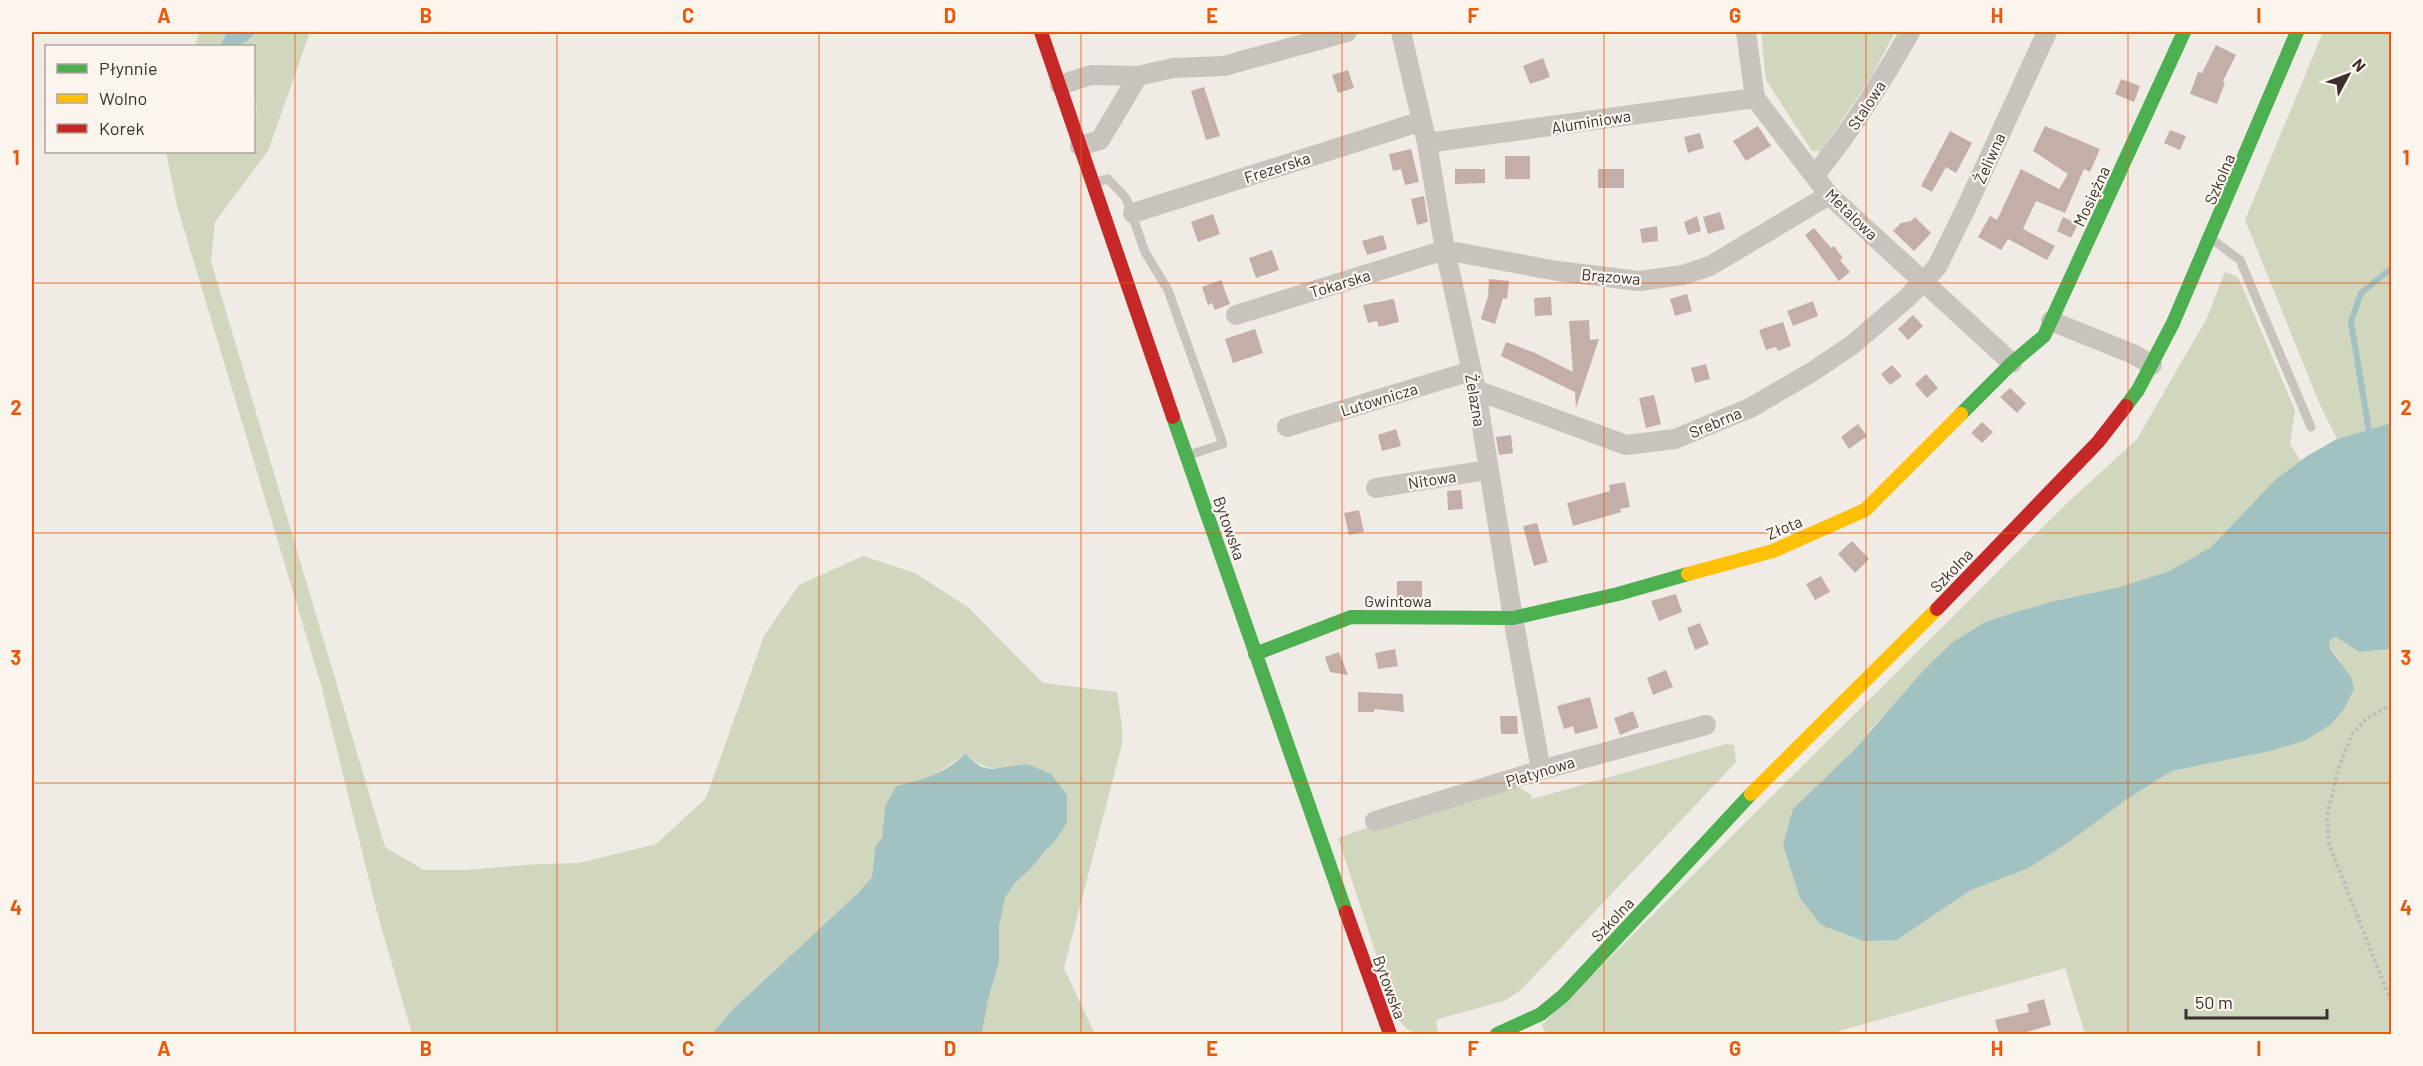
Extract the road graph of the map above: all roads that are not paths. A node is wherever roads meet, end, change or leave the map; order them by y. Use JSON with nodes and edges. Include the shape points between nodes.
{"nodes":[{"id":1,"x":1041,"y":32,"type":"edge"},
{"id":2,"x":1347,"y":32,"type":"edge"},
{"id":3,"x":1401,"y":32,"type":"edge"},
{"id":4,"x":1746,"y":32,"type":"edge"},
{"id":5,"x":1910,"y":32,"type":"edge"},
{"id":6,"x":2047,"y":32,"type":"edge"},
{"id":7,"x":2184,"y":32,"type":"edge"},
{"id":8,"x":2297,"y":32,"type":"edge"},
{"id":9,"x":1138,"y":76,"type":"junction"},
{"id":10,"x":1060,"y":85,"type":"junction"},
{"id":11,"x":1755,"y":98,"type":"junction"},
{"id":12,"x":1422,"y":121,"type":"junction"},
{"id":13,"x":1427,"y":144,"type":"junction"},
{"id":14,"x":1080,"y":146,"type":"junction"},
{"id":15,"x":1815,"y":175,"type":"junction"},
{"id":16,"x":1093,"y":183,"type":"junction"},
{"id":17,"x":1829,"y":195,"type":"junction"},
{"id":18,"x":1133,"y":213,"type":"junction"},
{"id":19,"x":2211,"y":238,"type":"junction"},
{"id":20,"x":1445,"y":250,"type":"junction"},
{"id":21,"x":1923,"y":281,"type":"junction"},
{"id":22,"x":1236,"y":315,"type":"dead end"},
{"id":23,"x":2051,"y":321,"type":"junction"},
{"id":24,"x":2012,"y":363,"type":"junction"},
{"id":25,"x":2152,"y":365,"type":"junction"},
{"id":26,"x":1473,"y":381,"type":"junction"},
{"id":27,"x":1287,"y":427,"type":"dead end"},
{"id":28,"x":2311,"y":427,"type":"dead end"},
{"id":29,"x":1188,"y":456,"type":"junction"},
{"id":30,"x":1487,"y":470,"type":"junction"},
{"id":31,"x":1376,"y":488,"type":"dead end"},
{"id":32,"x":1513,"y":618,"type":"junction"},
{"id":33,"x":1255,"y":654,"type":"junction"},
{"id":34,"x":1706,"y":725,"type":"dead end"},
{"id":35,"x":1541,"y":770,"type":"junction"},
{"id":36,"x":1375,"y":821,"type":"dead end"},
{"id":37,"x":1390,"y":1035,"type":"edge"},
{"id":38,"x":1497,"y":1035,"type":"edge"}],
"edges":[{"from":1,"to":10,"type":"street","name":"Bytowska"},
{"from":2,"to":9,"type":"street","via":[[1224,66],[1173,68]]},
{"from":3,"to":12,"type":"street","name":"Żelazna"},
{"from":4,"to":11,"type":"street"},
{"from":5,"to":15,"type":"street","name":"Stalowa","via":[[1842,142]]},
{"from":6,"to":21,"type":"street","name":"Żeliwna","via":[[1937,267]]},
{"from":7,"to":23,"type":"street","name":"Mosiężna"},
{"from":8,"to":19,"type":"street","name":"Szkolna"},
{"from":9,"to":10,"type":"street","via":[[1091,75]]},
{"from":9,"to":14,"type":"street","via":[[1100,140]]},
{"from":10,"to":14,"type":"street","name":"Bytowska"},
{"from":11,"to":13,"type":"street","name":"Aluminiowa"},
{"from":11,"to":15,"type":"street","name":"Metalowa"},
{"from":12,"to":13,"type":"street","name":"Żelazna"},
{"from":12,"to":18,"type":"street","name":"Frezerska"},
{"from":13,"to":20,"type":"street","name":"Żelazna"},
{"from":14,"to":16,"type":"street","name":"Bytowska"},
{"from":15,"to":17,"type":"street","name":"Metalowa"},
{"from":16,"to":18,"type":"lane","via":[[1108,179],[1126,198]]},
{"from":16,"to":29,"type":"street","name":"Bytowska"},
{"from":17,"to":20,"type":"street","name":"Brązowa","via":[[1710,266],[1683,275],[1639,281],[1557,271]]},
{"from":17,"to":21,"type":"street","name":"Metalowa"},
{"from":18,"to":29,"type":"lane","via":[[1145,252],[1168,290],[1223,444]]},
{"from":19,"to":25,"type":"street","name":"Szkolna"},
{"from":19,"to":28,"type":"lane","via":[[2240,260]]},
{"from":20,"to":22,"type":"street","name":"Tokarska"},
{"from":20,"to":26,"type":"street","name":"Żelazna"},
{"from":21,"to":24,"type":"street","name":"Metalowa"},
{"from":21,"to":26,"type":"street","name":"Srebrna","via":[[1852,345],[1812,372],[1750,408],[1676,439],[1626,445]]},
{"from":23,"to":24,"type":"street","name":"Mosiężna","via":[[2044,336]]},
{"from":23,"to":25,"type":"street"},
{"from":24,"to":32,"type":"street","name":"Złota","via":[[1865,510],[1773,551]]},
{"from":25,"to":38,"type":"street","name":"Szkolna","via":[[2098,442],[1725,820],[1563,996],[1540,1014]]},
{"from":26,"to":27,"type":"street","name":"Lutownicza"},
{"from":26,"to":30,"type":"street","name":"Żelazna"},
{"from":29,"to":33,"type":"street","name":"Bytowska"},
{"from":30,"to":31,"type":"street","name":"Nitowa"},
{"from":30,"to":32,"type":"street","name":"Żelazna"},
{"from":32,"to":33,"type":"street","name":"Gwintowa","via":[[1351,617]]},
{"from":32,"to":35,"type":"street","name":"Żelazna"},
{"from":33,"to":37,"type":"street","name":"Bytowska"},
{"from":34,"to":35,"type":"street","name":"Platynowa"},
{"from":35,"to":36,"type":"street","name":"Platynowa"}]}
